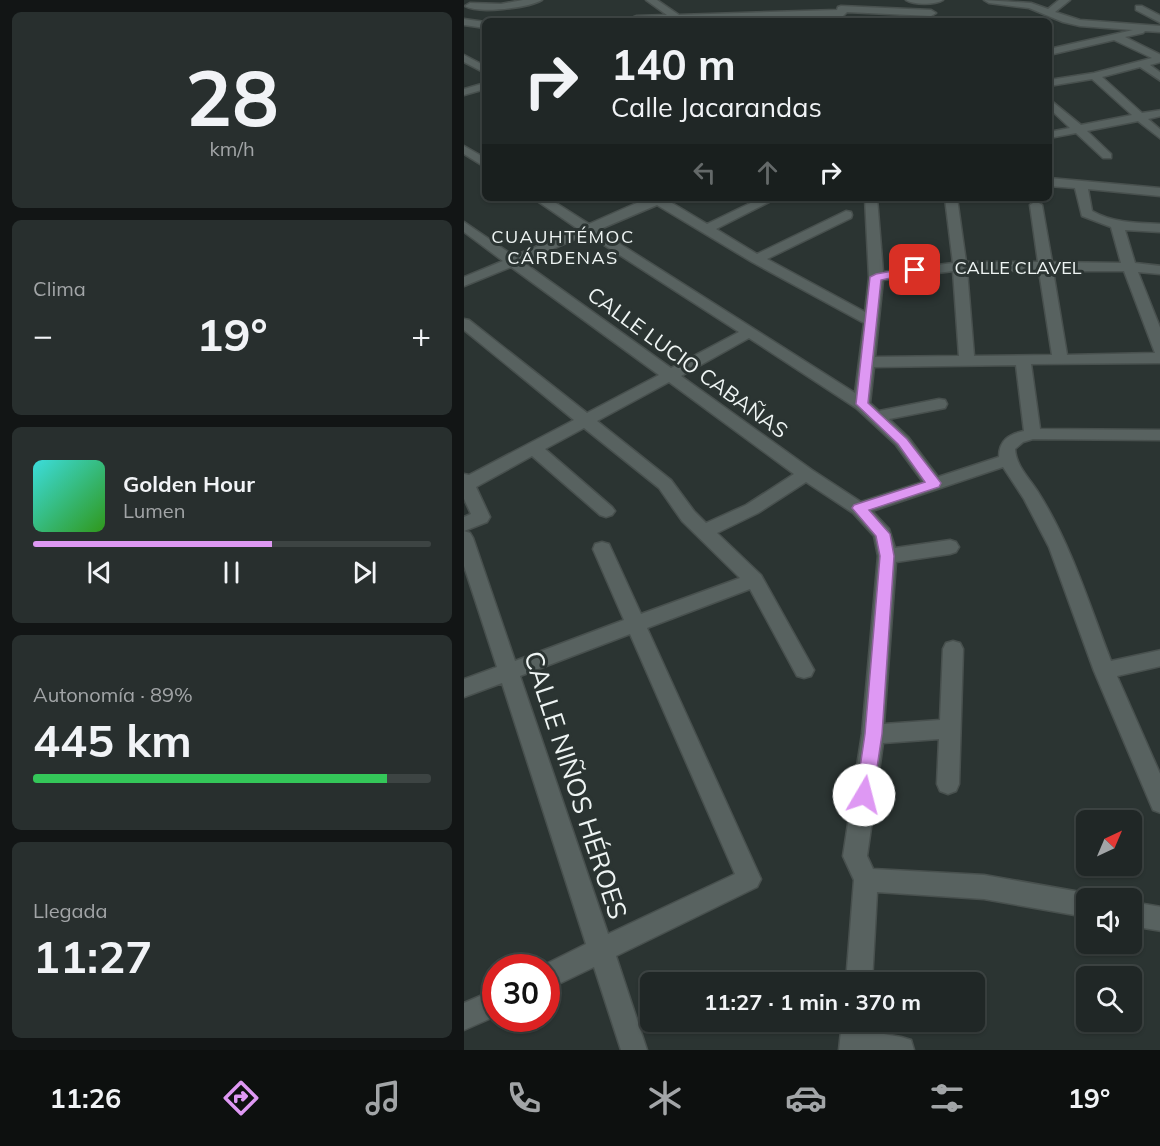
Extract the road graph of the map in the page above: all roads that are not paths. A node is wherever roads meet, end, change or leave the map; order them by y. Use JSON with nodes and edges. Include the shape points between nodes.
{"nodes":[{"id":1,"x":537,"y":0,"type":"edge"},
{"id":2,"x":651,"y":0,"type":"edge"},
{"id":3,"x":911,"y":0,"type":"edge"},
{"id":4,"x":938,"y":0,"type":"edge"},
{"id":5,"x":995,"y":0,"type":"edge"},
{"id":6,"x":1065,"y":0,"type":"edge"},
{"id":7,"x":773,"y":6,"type":"dead end"},
{"id":8,"x":1139,"y":8,"type":"dead end"},
{"id":9,"x":467,"y":11,"type":"edge"},
{"id":10,"x":842,"y":11,"type":"edge"},
{"id":11,"x":931,"y":13,"type":"dead end"},
{"id":12,"x":778,"y":15,"type":"junction"},
{"id":13,"x":677,"y":18,"type":"edge"},
{"id":14,"x":750,"y":18,"type":"edge"},
{"id":15,"x":1049,"y":18,"type":"edge"},
{"id":16,"x":1052,"y":18,"type":"edge"},
{"id":17,"x":1160,"y":20,"type":"edge"},
{"id":18,"x":482,"y":23,"type":"edge"},
{"id":19,"x":1155,"y":29,"type":"edge"},
{"id":20,"x":1118,"y":38,"type":"junction"},
{"id":21,"x":1052,"y":51,"type":"edge"},
{"id":22,"x":464,"y":58,"type":"edge"},
{"id":23,"x":1160,"y":59,"type":"edge"},
{"id":24,"x":1142,"y":64,"type":"junction"},
{"id":25,"x":482,"y":68,"type":"edge"},
{"id":26,"x":1094,"y":76,"type":"junction"},
{"id":27,"x":1160,"y":78,"type":"edge"},
{"id":28,"x":1052,"y":83,"type":"edge"},
{"id":29,"x":482,"y":87,"type":"edge"},
{"id":30,"x":464,"y":92,"type":"edge"},
{"id":31,"x":1052,"y":105,"type":"edge"},
{"id":32,"x":1160,"y":112,"type":"edge"},
{"id":33,"x":1142,"y":118,"type":"junction"},
{"id":34,"x":1078,"y":129,"type":"junction"},
{"id":35,"x":1052,"y":134,"type":"edge"},
{"id":36,"x":1160,"y":136,"type":"edge"},
{"id":37,"x":482,"y":150,"type":"edge"},
{"id":38,"x":467,"y":152,"type":"edge"},
{"id":39,"x":1107,"y":156,"type":"dead end"},
{"id":40,"x":482,"y":161,"type":"edge"},
{"id":41,"x":1052,"y":182,"type":"edge"},
{"id":42,"x":1081,"y":185,"type":"junction"},
{"id":43,"x":1160,"y":192,"type":"edge"},
{"id":44,"x":544,"y":201,"type":"edge"},
{"id":45,"x":653,"y":201,"type":"edge"},
{"id":46,"x":661,"y":201,"type":"edge"},
{"id":47,"x":765,"y":201,"type":"edge"},
{"id":48,"x":871,"y":201,"type":"edge"},
{"id":49,"x":951,"y":201,"type":"edge"},
{"id":50,"x":1036,"y":205,"type":"dead end"},
{"id":51,"x":846,"y":215,"type":"dead end"},
{"id":52,"x":1117,"y":225,"type":"junction"},
{"id":53,"x":464,"y":226,"type":"edge"},
{"id":54,"x":1160,"y":228,"type":"edge"},
{"id":55,"x":707,"y":229,"type":"junction"},
{"id":56,"x":588,"y":230,"type":"junction"},
{"id":57,"x":757,"y":259,"type":"junction"},
{"id":58,"x":513,"y":261,"type":"junction"},
{"id":59,"x":960,"y":266,"type":"junction"},
{"id":60,"x":1129,"y":267,"type":"junction"},
{"id":61,"x":1046,"y":268,"type":"junction"},
{"id":62,"x":1160,"y":270,"type":"edge"},
{"id":63,"x":876,"y":277,"type":"junction"},
{"id":64,"x":464,"y":282,"type":"edge"},
{"id":65,"x":869,"y":320,"type":"junction"},
{"id":66,"x":464,"y":323,"type":"edge"},
{"id":67,"x":748,"y":333,"type":"junction"},
{"id":68,"x":1160,"y":351,"type":"edge"},
{"id":69,"x":1160,"y":358,"type":"edge"},
{"id":70,"x":1060,"y":360,"type":"junction"},
{"id":71,"x":967,"y":361,"type":"junction"},
{"id":72,"x":1023,"y":361,"type":"junction"},
{"id":73,"x":865,"y":362,"type":"junction"},
{"id":74,"x":671,"y":374,"type":"junction"},
{"id":75,"x":862,"y":404,"type":"junction"},
{"id":76,"x":939,"y":404,"type":"dead end"},
{"id":77,"x":875,"y":417,"type":"junction"},
{"id":78,"x":586,"y":420,"type":"junction"},
{"id":79,"x":1033,"y":434,"type":"junction"},
{"id":80,"x":1160,"y":435,"type":"edge"},
{"id":81,"x":533,"y":448,"type":"junction"},
{"id":82,"x":1007,"y":460,"type":"junction"},
{"id":83,"x":806,"y":474,"type":"junction"},
{"id":84,"x":466,"y":482,"type":"edge"},
{"id":85,"x":934,"y":483,"type":"junction"},
{"id":86,"x":859,"y":508,"type":"junction"},
{"id":87,"x":606,"y":511,"type":"dead end"},
{"id":88,"x":464,"y":525,"type":"edge"},
{"id":89,"x":704,"y":532,"type":"junction"},
{"id":90,"x":464,"y":538,"type":"edge"},
{"id":91,"x":950,"y":547,"type":"dead end"},
{"id":92,"x":602,"y":549,"type":"dead end"},
{"id":93,"x":887,"y":556,"type":"junction"},
{"id":94,"x":754,"y":580,"type":"junction"},
{"id":95,"x":636,"y":624,"type":"junction"},
{"id":96,"x":953,"y":649,"type":"dead end"},
{"id":97,"x":1160,"y":658,"type":"edge"},
{"id":98,"x":804,"y":670,"type":"dead end"},
{"id":99,"x":509,"y":671,"type":"junction"},
{"id":100,"x":1104,"y":671,"type":"junction"},
{"id":101,"x":464,"y":688,"type":"edge"},
{"id":102,"x":949,"y":729,"type":"junction"},
{"id":103,"x":874,"y":734,"type":"junction"},
{"id":104,"x":948,"y":784,"type":"dead end"},
{"id":105,"x":1160,"y":803,"type":"edge"},
{"id":106,"x":866,"y":880,"type":"junction"},
{"id":107,"x":1076,"y":903,"type":"edge"},
{"id":108,"x":1142,"y":916,"type":"edge"},
{"id":109,"x":1160,"y":919,"type":"edge"},
{"id":110,"x":601,"y":951,"type":"junction"},
{"id":111,"x":560,"y":970,"type":"edge"},
{"id":112,"x":860,"y":972,"type":"edge"},
{"id":113,"x":482,"y":1009,"type":"edge"},
{"id":114,"x":464,"y":1017,"type":"edge"},
{"id":115,"x":853,"y":1038,"type":"edge"},
{"id":116,"x":634,"y":1050,"type":"edge"},
{"id":117,"x":901,"y":1050,"type":"edge"}],
"edges":[{"from":1,"to":9,"type":"street"},
{"from":2,"to":13,"type":"street"},
{"from":3,"to":4,"type":"street"},
{"from":5,"to":15,"type":"street","via":[[1031,6]]},
{"from":6,"to":15,"type":"street"},
{"from":7,"to":12,"type":"street"},
{"from":8,"to":17,"type":"street"},
{"from":9,"to":18,"type":"street"},
{"from":10,"to":11,"type":"street"},
{"from":10,"to":12,"type":"street"},
{"from":12,"to":14,"type":"street"},
{"from":16,"to":19,"type":"street"},
{"from":19,"to":20,"type":"street"},
{"from":20,"to":21,"type":"street"},
{"from":20,"to":23,"type":"street"},
{"from":22,"to":25,"type":"street"},
{"from":23,"to":24,"type":"street"},
{"from":24,"to":26,"type":"street"},
{"from":24,"to":27,"type":"street"},
{"from":26,"to":28,"type":"street"},
{"from":26,"to":33,"type":"street"},
{"from":29,"to":30,"type":"street"},
{"from":31,"to":34,"type":"street"},
{"from":32,"to":33,"type":"street"},
{"from":33,"to":34,"type":"street"},
{"from":33,"to":36,"type":"street"},
{"from":34,"to":35,"type":"street"},
{"from":34,"to":39,"type":"street"},
{"from":37,"to":38,"type":"street"},
{"from":38,"to":40,"type":"street"},
{"from":41,"to":42,"type":"street"},
{"from":42,"to":43,"type":"street"},
{"from":42,"to":52,"type":"street","via":[[1086,213]]},
{"from":44,"to":56,"type":"street"},
{"from":45,"to":56,"type":"street"},
{"from":46,"to":55,"type":"street"},
{"from":47,"to":55,"type":"street"},
{"from":48,"to":63,"type":"street"},
{"from":49,"to":59,"type":"street"},
{"from":50,"to":61,"type":"street"},
{"from":51,"to":57,"type":"street"},
{"from":52,"to":54,"type":"street"},
{"from":52,"to":60,"type":"street"},
{"from":53,"to":58,"type":"street","name":"CALLE LUCIO CABAÑAS"},
{"from":55,"to":57,"type":"street"},
{"from":56,"to":58,"type":"street"},
{"from":56,"to":67,"type":"street"},
{"from":57,"to":65,"type":"street"},
{"from":58,"to":64,"type":"street"},
{"from":58,"to":74,"type":"street","name":"CALLE LUCIO CABAÑAS"},
{"from":59,"to":61,"type":"street","name":"CALLE CLAVEL"},
{"from":59,"to":63,"type":"street","name":"CALLE CLAVEL"},
{"from":59,"to":71,"type":"street"},
{"from":60,"to":61,"type":"street","name":"CALLE CLAVEL"},
{"from":60,"to":62,"type":"street","name":"CALLE CLAVEL"},
{"from":60,"to":68,"type":"street"},
{"from":61,"to":70,"type":"street"},
{"from":63,"to":65,"type":"street"},
{"from":65,"to":73,"type":"street"},
{"from":66,"to":78,"type":"street"},
{"from":67,"to":74,"type":"street"},
{"from":67,"to":75,"type":"street"},
{"from":69,"to":70,"type":"street"},
{"from":70,"to":72,"type":"street"},
{"from":71,"to":72,"type":"street"},
{"from":71,"to":73,"type":"street"},
{"from":72,"to":79,"type":"street"},
{"from":73,"to":75,"type":"street"},
{"from":74,"to":78,"type":"street"},
{"from":74,"to":83,"type":"street","name":"CALLE LUCIO CABAÑAS"},
{"from":75,"to":77,"type":"street"},
{"from":76,"to":77,"type":"street"},
{"from":77,"to":85,"type":"street","via":[[902,441]]},
{"from":78,"to":81,"type":"street"},
{"from":78,"to":89,"type":"street","via":[[665,484]]},
{"from":79,"to":80,"type":"street"},
{"from":79,"to":82,"type":"street","via":[[1017,438],[1007,447]]},
{"from":81,"to":84,"type":"street"},
{"from":81,"to":87,"type":"street"},
{"from":82,"to":85,"type":"street"},
{"from":82,"to":100,"type":"street","via":[[1058,547]]},
{"from":83,"to":86,"type":"street","name":"CALLE LUCIO CABAÑAS"},
{"from":83,"to":89,"type":"street","via":[[752,509]]},
{"from":84,"to":88,"type":"street","via":[[481,517]]},
{"from":85,"to":86,"type":"street"},
{"from":86,"to":93,"type":"street","name":"CALLE LUCIO CABAÑAS","via":[[883,534]]},
{"from":89,"to":94,"type":"street"},
{"from":90,"to":99,"type":"street","name":"CALLE NIÑOS HÉROES"},
{"from":91,"to":93,"type":"street"},
{"from":92,"to":95,"type":"street"},
{"from":93,"to":103,"type":"street"},
{"from":94,"to":95,"type":"street"},
{"from":94,"to":98,"type":"street"},
{"from":95,"to":99,"type":"street"},
{"from":95,"to":110,"type":"street","via":[[749,879]]},
{"from":96,"to":102,"type":"street"},
{"from":97,"to":100,"type":"street"},
{"from":99,"to":101,"type":"street"},
{"from":99,"to":110,"type":"street","name":"CALLE NIÑOS HÉROES"},
{"from":100,"to":105,"type":"street"},
{"from":102,"to":103,"type":"street"},
{"from":102,"to":104,"type":"street"},
{"from":103,"to":106,"type":"street","via":[[855,856]]},
{"from":106,"to":107,"type":"street","via":[[984,887]]},
{"from":106,"to":112,"type":"street"},
{"from":108,"to":109,"type":"street"},
{"from":110,"to":111,"type":"street"},
{"from":110,"to":116,"type":"street","name":"CALLE NIÑOS HÉROES"},
{"from":113,"to":114,"type":"street"},
{"from":115,"to":117,"type":"street"}]}
